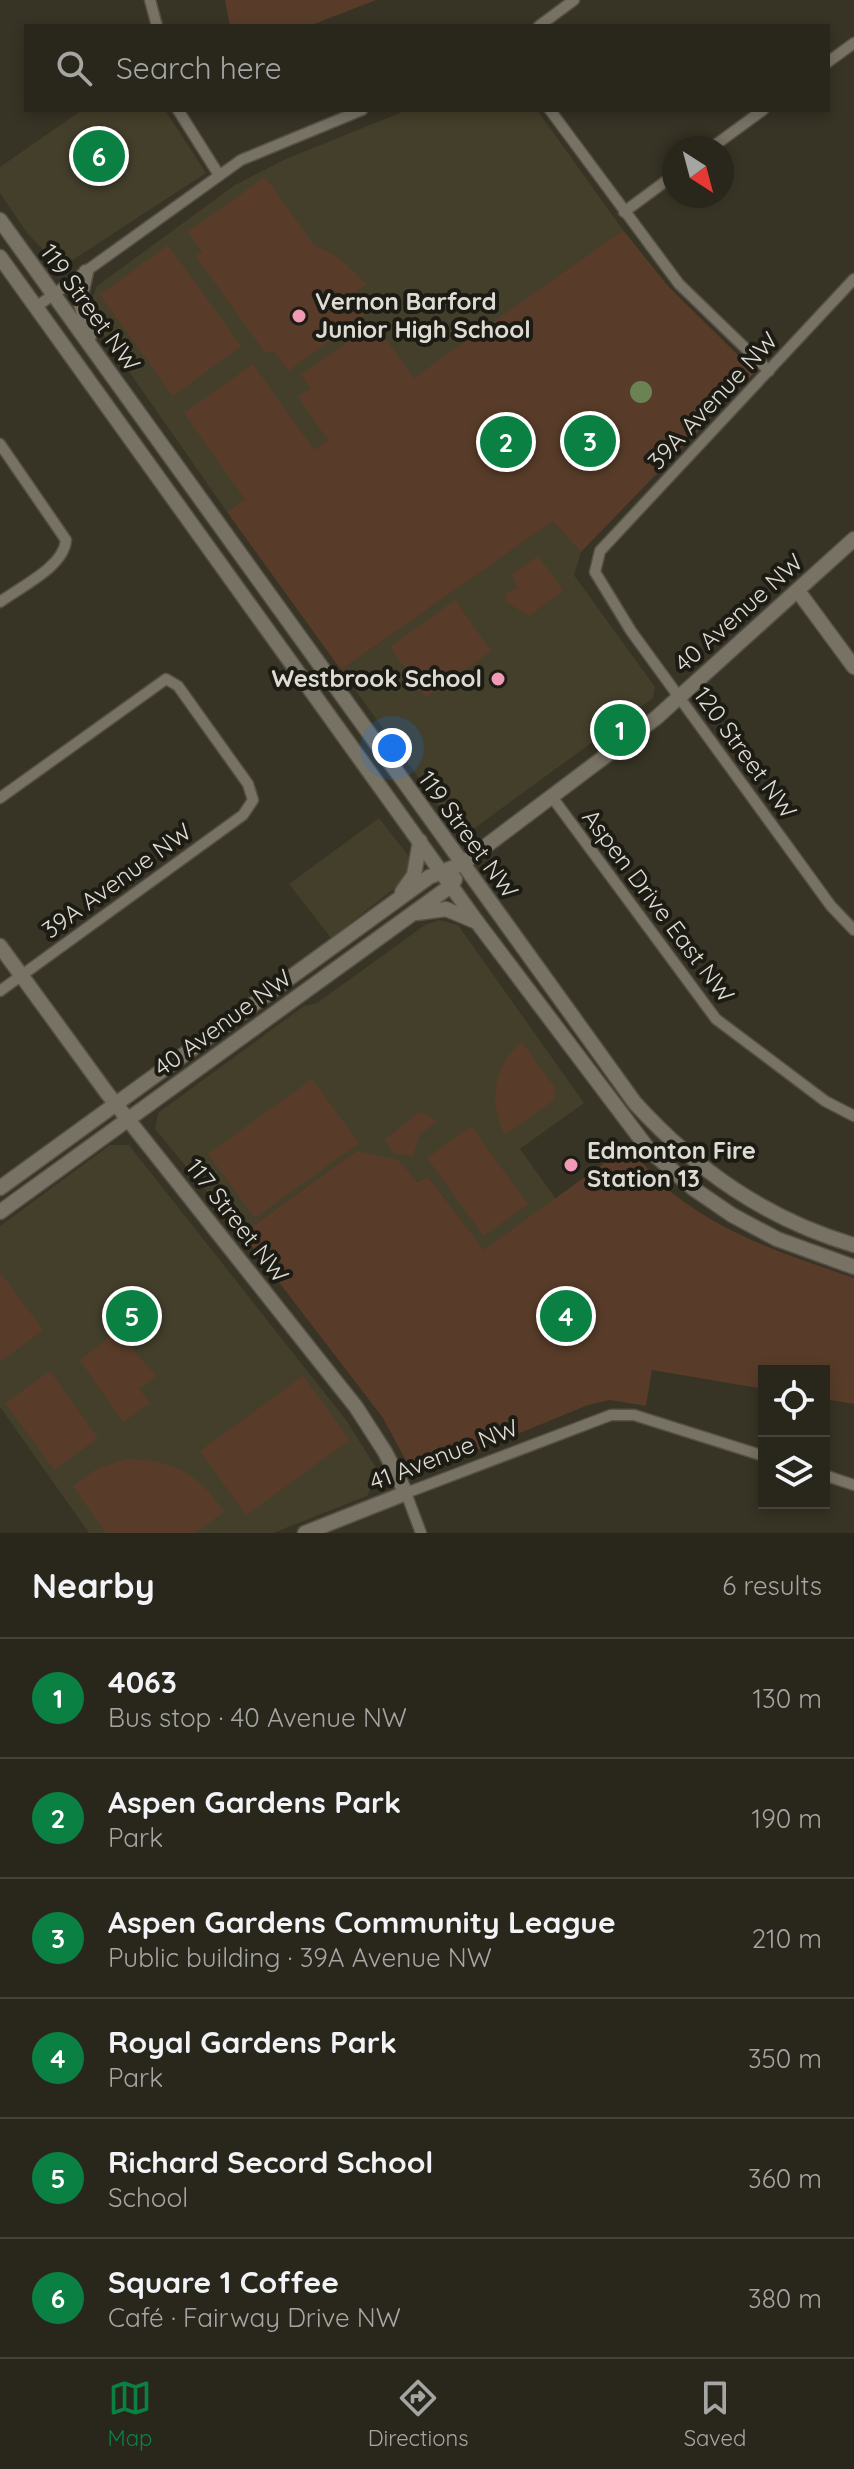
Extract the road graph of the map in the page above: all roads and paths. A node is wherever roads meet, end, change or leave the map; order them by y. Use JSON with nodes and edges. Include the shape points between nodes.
{"nodes":[{"id":1,"x":150,"y":0,"type":"edge"},
{"id":2,"x":574,"y":0,"type":"edge"},
{"id":3,"x":156,"y":24,"type":"edge"},
{"id":4,"x":542,"y":24,"type":"edge"},
{"id":5,"x":854,"y":43,"type":"edge"},
{"id":6,"x":830,"y":61,"type":"edge"},
{"id":7,"x":179,"y":112,"type":"edge"},
{"id":8,"x":357,"y":112,"type":"edge"},
{"id":9,"x":551,"y":112,"type":"edge"},
{"id":10,"x":760,"y":112,"type":"edge"},
{"id":11,"x":727,"y":136,"type":"edge"},
{"id":12,"x":219,"y":175,"type":"junction"},
{"id":13,"x":662,"y":184,"type":"edge"},
{"id":14,"x":624,"y":212,"type":"junction"},
{"id":15,"x":0,"y":220,"type":"edge"},
{"id":16,"x":0,"y":257,"type":"edge"},
{"id":17,"x":86,"y":272,"type":"junction"},
{"id":18,"x":854,"y":279,"type":"edge"},
{"id":19,"x":54,"y":295,"type":"junction"},
{"id":20,"x":36,"y":307,"type":"junction"},
{"id":21,"x":92,"y":348,"type":"junction"},
{"id":22,"x":769,"y":371,"type":"junction"},
{"id":23,"x":0,"y":444,"type":"edge"},
{"id":24,"x":854,"y":539,"type":"edge"},
{"id":25,"x":600,"y":551,"type":"joint"},
{"id":26,"x":798,"y":591,"type":"junction"},
{"id":27,"x":0,"y":602,"type":"edge"},
{"id":28,"x":854,"y":667,"type":"edge"},
{"id":29,"x":680,"y":697,"type":"junction"},
{"id":30,"x":552,"y":797,"type":"junction"},
{"id":31,"x":0,"y":798,"type":"edge"},
{"id":32,"x":420,"y":841,"type":"junction"},
{"id":33,"x":462,"y":864,"type":"junction"},
{"id":34,"x":441,"y":870,"type":"junction"},
{"id":35,"x":452,"y":885,"type":"junction"},
{"id":36,"x":393,"y":904,"type":"junction"},
{"id":37,"x":413,"y":914,"type":"junction"},
{"id":38,"x":477,"y":922,"type":"junction"},
{"id":39,"x":854,"y":930,"type":"edge"},
{"id":40,"x":0,"y":946,"type":"edge"},
{"id":41,"x":21,"y":976,"type":"junction"},
{"id":42,"x":0,"y":991,"type":"edge"},
{"id":43,"x":116,"y":1104,"type":"junction"},
{"id":44,"x":854,"y":1116,"type":"edge"},
{"id":45,"x":128,"y":1118,"type":"junction"},
{"id":46,"x":0,"y":1188,"type":"edge"},
{"id":47,"x":0,"y":1212,"type":"edge"},
{"id":48,"x":854,"y":1245,"type":"edge"},
{"id":49,"x":854,"y":1267,"type":"edge"},
{"id":50,"x":758,"y":1454,"type":"edge"},
{"id":51,"x":830,"y":1477,"type":"edge"},
{"id":52,"x":854,"y":1485,"type":"edge"},
{"id":53,"x":406,"y":1493,"type":"junction"},
{"id":54,"x":305,"y":1533,"type":"edge"},
{"id":55,"x":421,"y":1533,"type":"edge"}],
"edges":[{"from":1,"to":3,"type":"street"},
{"from":2,"to":4,"type":"street"},
{"from":5,"to":6,"type":"street"},
{"from":7,"to":12,"type":"street"},
{"from":8,"to":12,"type":"street","via":[[268,146]]},
{"from":9,"to":14,"type":"street"},
{"from":10,"to":11,"type":"street"},
{"from":12,"to":17,"type":"street"},
{"from":13,"to":14,"type":"street"},
{"from":14,"to":22,"type":"street","via":[[688,295]]},
{"from":15,"to":19,"type":"main road","name":"119 Street NW"},
{"from":16,"to":20,"type":"main road","name":"119 Street NW"},
{"from":17,"to":19,"type":"street"},
{"from":17,"to":21,"type":"main road","via":[[80,299]]},
{"from":18,"to":22,"type":"street","name":"39A Avenue NW"},
{"from":19,"to":20,"type":"street"},
{"from":19,"to":21,"type":"main road","name":"119 Street NW"},
{"from":20,"to":32,"type":"main road","name":"119 Street NW"},
{"from":21,"to":33,"type":"main road","name":"119 Street NW"},
{"from":22,"to":25,"type":"street","name":"39A Avenue NW"},
{"from":23,"to":27,"type":"street","via":[[60,528],[65,547],[54,563]]},
{"from":24,"to":26,"type":"main road","name":"40 Avenue NW"},
{"from":25,"to":29,"type":"street","name":"120 Street NW","via":[[595,572]]},
{"from":26,"to":28,"type":"main road"},
{"from":26,"to":29,"type":"main road","name":"40 Avenue NW"},
{"from":29,"to":30,"type":"main road","name":"40 Avenue NW"},
{"from":29,"to":39,"type":"street","name":"120 Street NW","via":[[831,906]]},
{"from":30,"to":33,"type":"main road","name":"40 Avenue NW"},
{"from":30,"to":44,"type":"street","name":"Aspen Drive East NW","via":[[716,1019],[825,1101]]},
{"from":31,"to":41,"type":"street","name":"39A Avenue NW","via":[[166,679],[178,686],[248,784],[253,800],[243,815]]},
{"from":32,"to":34,"type":"main road","name":"119 Street NW"},
{"from":32,"to":36,"type":"main road","via":[[414,875]]},
{"from":33,"to":34,"type":"main road","name":"40 Avenue NW"},
{"from":33,"to":35,"type":"main road","name":"40 Avenue NW"},
{"from":33,"to":48,"type":"main road","name":"119 Street NW","via":[[635,1103],[662,1132],[744,1198]]},
{"from":34,"to":35,"type":"main road","name":"119 Street NW"},
{"from":34,"to":36,"type":"main road","name":"40 Avenue NW"},
{"from":35,"to":37,"type":"main road","name":"40 Avenue NW"},
{"from":35,"to":38,"type":"main road","name":"119 Street NW"},
{"from":36,"to":43,"type":"main road","name":"40 Avenue NW"},
{"from":37,"to":38,"type":"main road","via":[[446,909]]},
{"from":37,"to":45,"type":"main road","name":"40 Avenue NW"},
{"from":38,"to":49,"type":"main road","name":"119 Street NW","via":[[649,1150],[732,1215],[777,1239]]},
{"from":40,"to":41,"type":"main road","name":"117 Street NW"},
{"from":41,"to":42,"type":"street","name":"39A Avenue NW"},
{"from":41,"to":43,"type":"main road","name":"117 Street NW"},
{"from":43,"to":45,"type":"main road","name":"117 Street NW"},
{"from":43,"to":46,"type":"main road","name":"40 Avenue NW"},
{"from":45,"to":47,"type":"main road","name":"40 Avenue NW"},
{"from":45,"to":53,"type":"main road","name":"117 Street NW","via":[[356,1407]]},
{"from":50,"to":53,"type":"street","name":"41 Avenue NW","via":[[634,1415],[598,1419]]},
{"from":51,"to":52,"type":"street"},
{"from":53,"to":54,"type":"main road","name":"41 Avenue NW"},
{"from":53,"to":55,"type":"street","name":"117 Street NW"}]}
